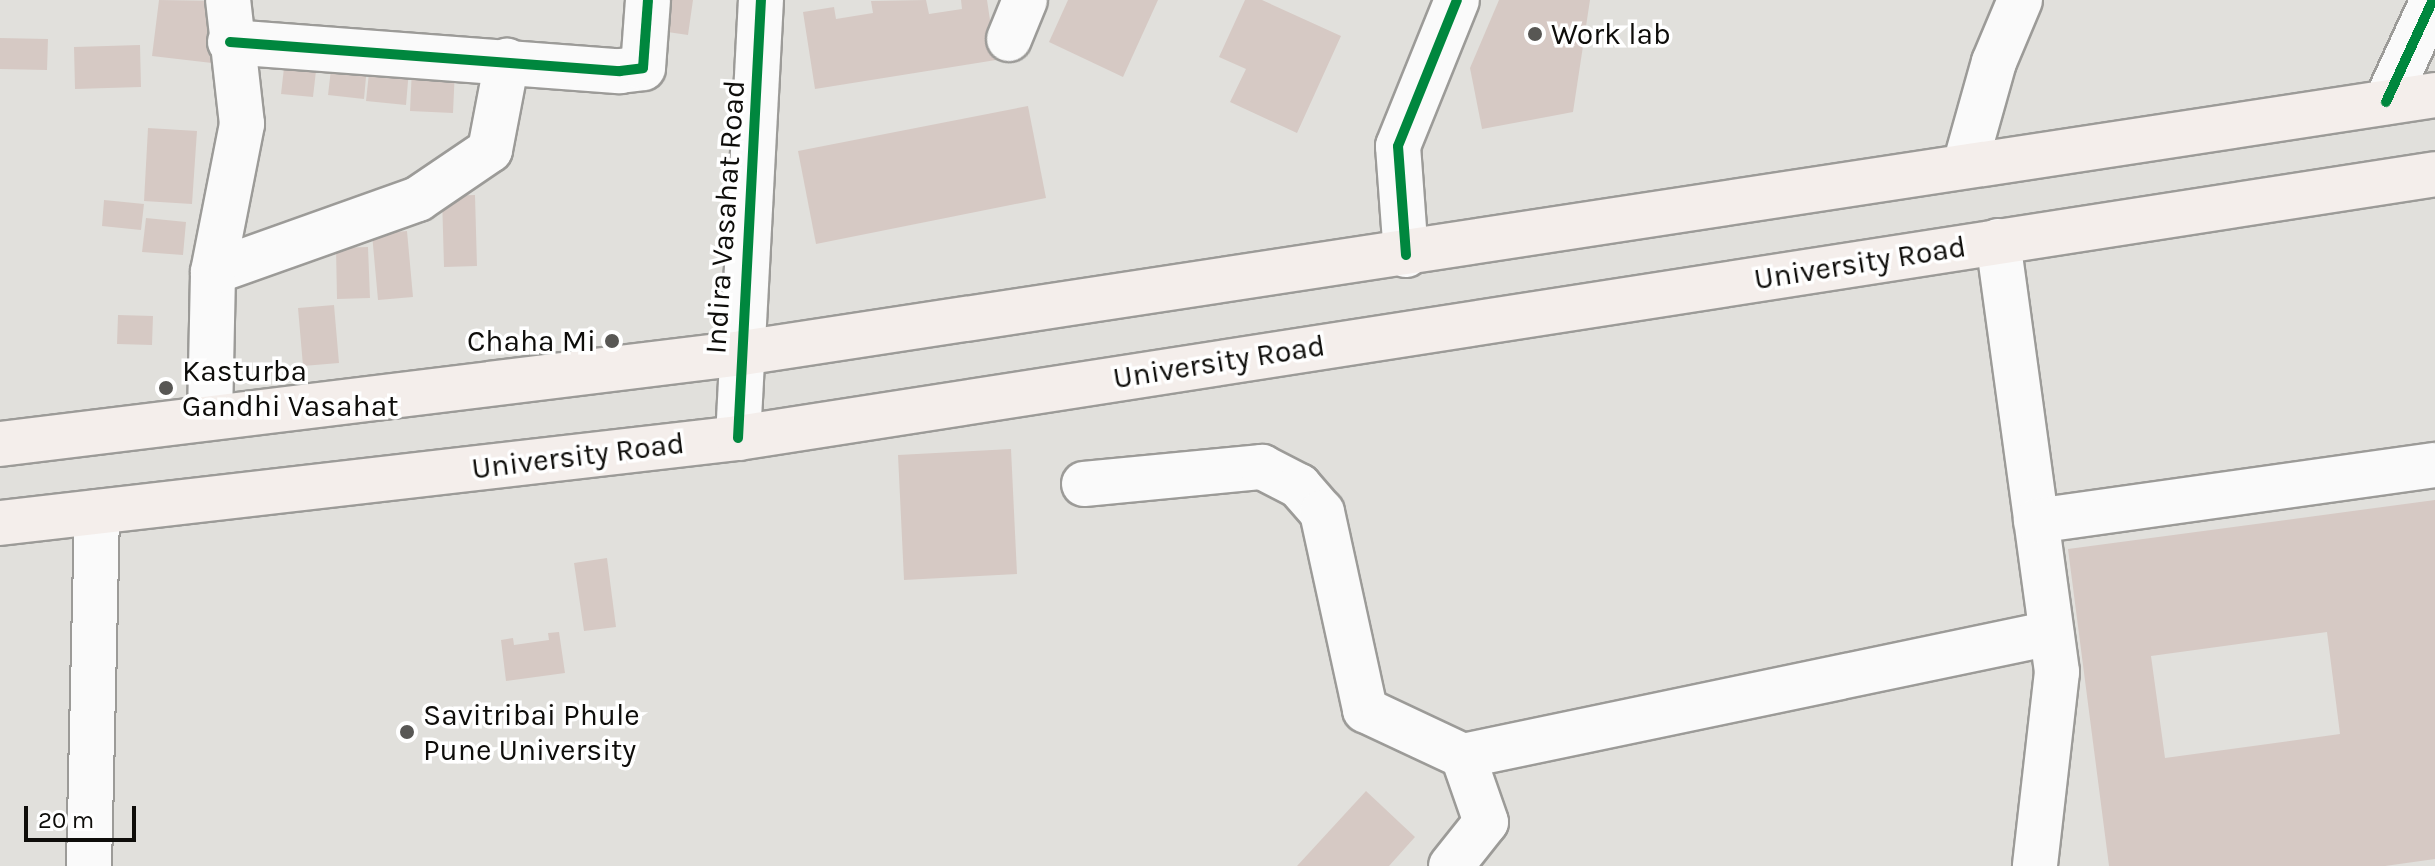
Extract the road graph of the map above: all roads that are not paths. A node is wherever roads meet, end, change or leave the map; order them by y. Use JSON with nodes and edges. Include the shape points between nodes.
{"nodes":[{"id":1,"x":648,"y":0,"type":"edge"},
{"id":2,"x":761,"y":0,"type":"edge"},
{"id":3,"x":1457,"y":0,"type":"edge"},
{"id":4,"x":2020,"y":0,"type":"edge"},
{"id":5,"x":2433,"y":0,"type":"edge"},
{"id":6,"x":229,"y":21,"type":"edge"},
{"id":7,"x":507,"y":61,"type":"junction"},
{"id":8,"x":2435,"y":95,"type":"edge"},
{"id":9,"x":2386,"y":102,"type":"junction"},
{"id":10,"x":1965,"y":165,"type":"junction"},
{"id":11,"x":2435,"y":174,"type":"edge"},
{"id":12,"x":1998,"y":241,"type":"junction"},
{"id":13,"x":1406,"y":255,"type":"junction"},
{"id":14,"x":213,"y":272,"type":"junction"},
{"id":15,"x":742,"y":353,"type":"junction"},
{"id":16,"x":210,"y":417,"type":"junction"},
{"id":17,"x":738,"y":438,"type":"junction"},
{"id":18,"x":0,"y":444,"type":"edge"},
{"id":19,"x":2435,"y":465,"type":"edge"},
{"id":20,"x":1084,"y":484,"type":"dead end"},
{"id":21,"x":97,"y":512,"type":"junction"},
{"id":22,"x":2036,"y":521,"type":"junction"},
{"id":23,"x":0,"y":523,"type":"edge"},
{"id":24,"x":2051,"y":633,"type":"junction"},
{"id":25,"x":1463,"y":756,"type":"junction"},
{"id":26,"x":89,"y":866,"type":"edge"},
{"id":27,"x":1451,"y":866,"type":"edge"},
{"id":28,"x":2035,"y":866,"type":"edge"}],
"edges":[{"from":1,"to":7,"type":"street","via":[[643,68]]},
{"from":2,"to":15,"type":"street","name":"Indira Vasahat Road"},
{"from":3,"to":13,"type":"street","via":[[1398,146]]},
{"from":4,"to":10,"type":"street","via":[[1994,62]]},
{"from":5,"to":9,"type":"street"},
{"from":6,"to":7,"type":"street"},
{"from":6,"to":14,"type":"street","via":[[242,124]]},
{"from":7,"to":14,"type":"street","via":[[490,150],[418,199]]},
{"from":8,"to":9,"type":"main road"},
{"from":9,"to":10,"type":"main road"},
{"from":10,"to":13,"type":"main road"},
{"from":11,"to":12,"type":"main road","name":"University Road"},
{"from":12,"to":17,"type":"main road","name":"University Road"},
{"from":12,"to":22,"type":"street"},
{"from":13,"to":15,"type":"main road"},
{"from":14,"to":16,"type":"street"},
{"from":15,"to":16,"type":"main road"},
{"from":15,"to":17,"type":"street","name":"Indira Vasahat Road"},
{"from":16,"to":18,"type":"main road"},
{"from":17,"to":21,"type":"main road","name":"University Road"},
{"from":19,"to":22,"type":"street"},
{"from":20,"to":25,"type":"street","via":[[1262,467],[1299,486],[1322,512],[1365,710]]},
{"from":21,"to":23,"type":"main road","name":"University Road"},
{"from":21,"to":26,"type":"street"},
{"from":22,"to":24,"type":"street"},
{"from":24,"to":25,"type":"street"},
{"from":24,"to":28,"type":"street","via":[[2057,672]]},
{"from":25,"to":27,"type":"street","via":[[1486,822]]}]}
